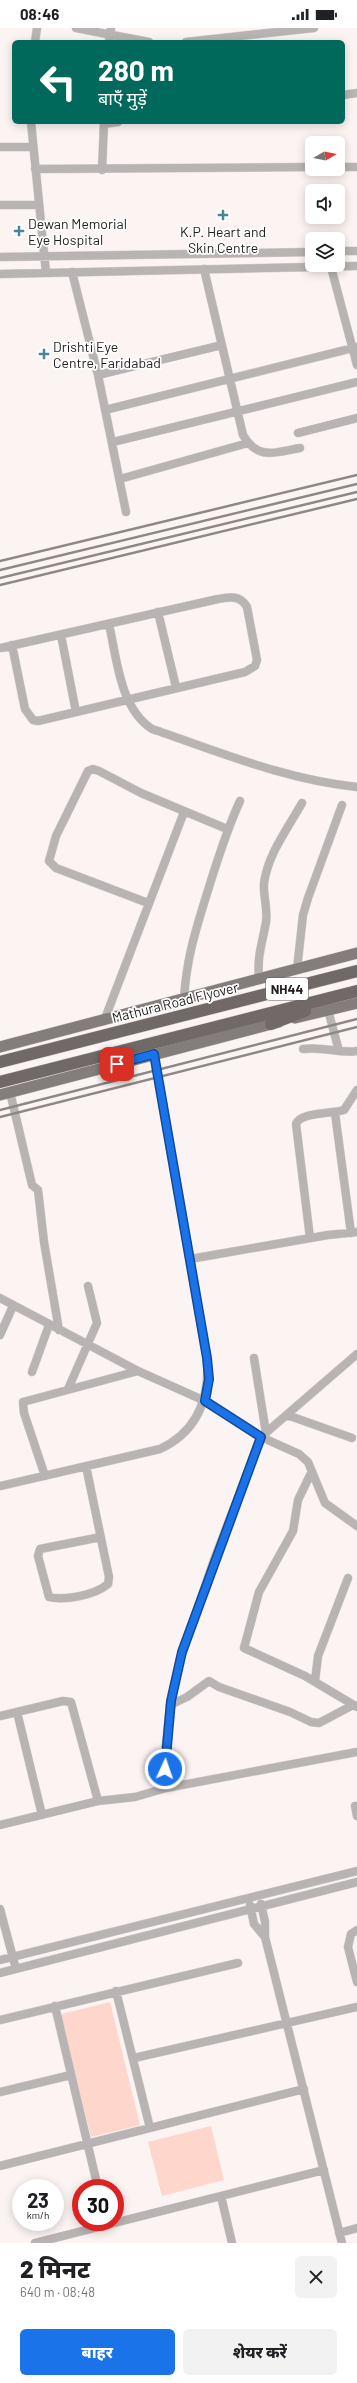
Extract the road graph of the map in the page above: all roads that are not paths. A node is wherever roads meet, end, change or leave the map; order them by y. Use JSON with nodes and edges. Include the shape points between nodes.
{"nodes":[{"id":1,"x":37,"y":28,"type":"edge"},
{"id":2,"x":76,"y":28,"type":"edge"},
{"id":3,"x":314,"y":28,"type":"edge"},
{"id":4,"x":110,"y":35,"type":"edge"},
{"id":5,"x":35,"y":40,"type":"edge"},
{"id":6,"x":138,"y":40,"type":"edge"},
{"id":7,"x":204,"y":40,"type":"edge"},
{"id":8,"x":357,"y":93,"type":"edge"},
{"id":9,"x":345,"y":95,"type":"edge"},
{"id":10,"x":31,"y":124,"type":"edge"},
{"id":11,"x":104,"y":124,"type":"edge"},
{"id":12,"x":0,"y":147,"type":"edge"},
{"id":13,"x":32,"y":147,"type":"junction"},
{"id":14,"x":345,"y":167,"type":"edge"},
{"id":15,"x":357,"y":167,"type":"edge"},
{"id":16,"x":305,"y":168,"type":"edge"},
{"id":17,"x":35,"y":169,"type":"junction"},
{"id":18,"x":102,"y":170,"type":"junction"},
{"id":19,"x":0,"y":205,"type":"edge"},
{"id":20,"x":39,"y":205,"type":"junction"},
{"id":21,"x":345,"y":251,"type":"edge"},
{"id":22,"x":357,"y":251,"type":"edge"},
{"id":23,"x":305,"y":252,"type":"edge"},
{"id":24,"x":0,"y":257,"type":"edge"},
{"id":25,"x":44,"y":257,"type":"junction"},
{"id":26,"x":345,"y":266,"type":"edge"},
{"id":27,"x":357,"y":266,"type":"edge"},
{"id":28,"x":305,"y":267,"type":"edge"},
{"id":29,"x":204,"y":269,"type":"junction"},
{"id":30,"x":72,"y":272,"type":"junction"},
{"id":31,"x":332,"y":272,"type":"edge"},
{"id":32,"x":46,"y":273,"type":"junction"},
{"id":33,"x":0,"y":274,"type":"edge"},
{"id":34,"x":222,"y":345,"type":"junction"},
{"id":35,"x":355,"y":348,"type":"edge"},
{"id":36,"x":357,"y":365,"type":"edge"},
{"id":37,"x":98,"y":375,"type":"junction"},
{"id":38,"x":229,"y":378,"type":"junction"},
{"id":39,"x":357,"y":382,"type":"edge"},
{"id":40,"x":105,"y":410,"type":"junction"},
{"id":41,"x":236,"y":411,"type":"junction"},
{"id":42,"x":357,"y":418,"type":"edge"},
{"id":43,"x":298,"y":433,"type":"dead end"},
{"id":44,"x":113,"y":442,"type":"junction"},
{"id":45,"x":248,"y":443,"type":"junction"},
{"id":46,"x":300,"y":448,"type":"dead end"},
{"id":47,"x":120,"y":479,"type":"junction"},
{"id":48,"x":126,"y":512,"type":"dead end"},
{"id":49,"x":158,"y":612,"type":"junction"},
{"id":50,"x":109,"y":624,"type":"junction"},
{"id":51,"x":61,"y":635,"type":"junction"},
{"id":52,"x":12,"y":646,"type":"junction"},
{"id":53,"x":1,"y":648,"type":"edge"},
{"id":54,"x":176,"y":687,"type":"junction"},
{"id":55,"x":128,"y":701,"type":"junction"},
{"id":56,"x":76,"y":712,"type":"junction"},
{"id":57,"x":357,"y":787,"type":"edge"},
{"id":58,"x":240,"y":801,"type":"dead end"},
{"id":59,"x":302,"y":803,"type":"dead end"},
{"id":60,"x":342,"y":805,"type":"dead end"},
{"id":61,"x":184,"y":812,"type":"junction"},
{"id":62,"x":227,"y":829,"type":"junction"},
{"id":63,"x":148,"y":903,"type":"junction"},
{"id":64,"x":357,"y":953,"type":"edge"},
{"id":65,"x":297,"y":969,"type":"junction"},
{"id":66,"x":357,"y":971,"type":"edge"},
{"id":67,"x":259,"y":979,"type":"junction"},
{"id":68,"x":355,"y":996,"type":"edge"},
{"id":69,"x":184,"y":1000,"type":"junction"},
{"id":70,"x":328,"y":1010,"type":"junction"},
{"id":71,"x":104,"y":1021,"type":"junction"},
{"id":72,"x":271,"y":1024,"type":"junction"},
{"id":73,"x":0,"y":1047,"type":"edge"},
{"id":74,"x":303,"y":1049,"type":"dead end"},
{"id":75,"x":339,"y":1051,"type":"junction"},
{"id":76,"x":357,"y":1051,"type":"edge"},
{"id":77,"x":154,"y":1054,"type":"junction"},
{"id":78,"x":0,"y":1062,"type":"edge"},
{"id":79,"x":0,"y":1082,"type":"edge"},
{"id":80,"x":357,"y":1090,"type":"edge"},
{"id":81,"x":5,"y":1094,"type":"edge"},
{"id":82,"x":335,"y":1113,"type":"junction"},
{"id":83,"x":354,"y":1232,"type":"edge"},
{"id":84,"x":310,"y":1238,"type":"junction"},
{"id":85,"x":190,"y":1259,"type":"junction"},
{"id":86,"x":88,"y":1286,"type":"dead end"},
{"id":87,"x":0,"y":1298,"type":"edge"},
{"id":88,"x":13,"y":1306,"type":"junction"},
{"id":89,"x":49,"y":1324,"type":"junction"},
{"id":90,"x":59,"y":1330,"type":"junction"},
{"id":91,"x":0,"y":1335,"type":"edge"},
{"id":92,"x":88,"y":1344,"type":"junction"},
{"id":93,"x":357,"y":1354,"type":"edge"},
{"id":94,"x":254,"y":1358,"type":"dead end"},
{"id":95,"x":138,"y":1371,"type":"junction"},
{"id":96,"x":32,"y":1372,"type":"dead end"},
{"id":97,"x":68,"y":1389,"type":"junction"},
{"id":98,"x":205,"y":1401,"type":"junction"},
{"id":99,"x":287,"y":1415,"type":"junction"},
{"id":100,"x":264,"y":1435,"type":"junction"},
{"id":101,"x":352,"y":1438,"type":"dead end"},
{"id":102,"x":86,"y":1466,"type":"junction"},
{"id":103,"x":312,"y":1471,"type":"junction"},
{"id":104,"x":45,"y":1476,"type":"junction"},
{"id":105,"x":0,"y":1486,"type":"edge"},
{"id":106,"x":357,"y":1526,"type":"edge"},
{"id":107,"x":101,"y":1537,"type":"junction"},
{"id":108,"x":348,"y":1578,"type":"dead end"},
{"id":109,"x":315,"y":1681,"type":"junction"},
{"id":110,"x":170,"y":1705,"type":"junction"},
{"id":111,"x":355,"y":1706,"type":"edge"},
{"id":112,"x":18,"y":1712,"type":"junction"},
{"id":113,"x":0,"y":1716,"type":"edge"},
{"id":114,"x":357,"y":1752,"type":"edge"},
{"id":115,"x":166,"y":1788,"type":"junction"},
{"id":116,"x":98,"y":1801,"type":"junction"},
{"id":117,"x":357,"y":1806,"type":"edge"},
{"id":118,"x":42,"y":1815,"type":"junction"},
{"id":119,"x":357,"y":1816,"type":"edge"},
{"id":120,"x":0,"y":1825,"type":"edge"},
{"id":121,"x":357,"y":1871,"type":"edge"},
{"id":122,"x":357,"y":1882,"type":"edge"},
{"id":123,"x":259,"y":1896,"type":"junction"},
{"id":124,"x":248,"y":1899,"type":"junction"},
{"id":125,"x":262,"y":1908,"type":"junction"},
{"id":126,"x":0,"y":1909,"type":"edge"},
{"id":127,"x":251,"y":1910,"type":"junction"},
{"id":128,"x":357,"y":1930,"type":"edge"},
{"id":129,"x":265,"y":1937,"type":"junction"},
{"id":130,"x":13,"y":1957,"type":"junction"},
{"id":131,"x":0,"y":1960,"type":"edge"},
{"id":132,"x":238,"y":1964,"type":"dead end"},
{"id":133,"x":16,"y":1969,"type":"junction"},
{"id":134,"x":0,"y":1973,"type":"edge"},
{"id":135,"x":357,"y":1982,"type":"edge"},
{"id":136,"x":116,"y":1991,"type":"junction"},
{"id":137,"x":55,"y":2006,"type":"junction"},
{"id":138,"x":357,"y":2007,"type":"edge"},
{"id":139,"x":0,"y":2020,"type":"edge"},
{"id":140,"x":287,"y":2022,"type":"junction"},
{"id":141,"x":134,"y":2058,"type":"junction"},
{"id":142,"x":71,"y":2074,"type":"junction"},
{"id":143,"x":304,"y":2090,"type":"junction"},
{"id":144,"x":0,"y":2092,"type":"edge"},
{"id":145,"x":150,"y":2128,"type":"junction"},
{"id":146,"x":87,"y":2144,"type":"junction"},
{"id":147,"x":0,"y":2166,"type":"edge"},
{"id":148,"x":324,"y":2170,"type":"junction"},
{"id":149,"x":96,"y":2179,"type":"edge"},
{"id":150,"x":221,"y":2196,"type":"junction"},
{"id":151,"x":124,"y":2219,"type":"edge"},
{"id":152,"x":357,"y":2228,"type":"edge"},
{"id":153,"x":78,"y":2231,"type":"edge"},
{"id":154,"x":339,"y":2233,"type":"junction"},
{"id":155,"x":35,"y":2243,"type":"edge"},
{"id":156,"x":232,"y":2243,"type":"edge"},
{"id":157,"x":342,"y":2243,"type":"edge"}],
"edges":[{"from":1,"to":5,"type":"street"},
{"from":2,"to":4,"type":"street"},
{"from":3,"to":7,"type":"street"},
{"from":4,"to":6,"type":"street"},
{"from":8,"to":9,"type":"street"},
{"from":10,"to":13,"type":"street"},
{"from":11,"to":18,"type":"street"},
{"from":12,"to":13,"type":"street"},
{"from":13,"to":17,"type":"street"},
{"from":14,"to":15,"type":"street"},
{"from":16,"to":18,"type":"street"},
{"from":17,"to":18,"type":"street"},
{"from":17,"to":20,"type":"street"},
{"from":19,"to":20,"type":"street"},
{"from":20,"to":25,"type":"street"},
{"from":21,"to":22,"type":"street"},
{"from":23,"to":25,"type":"street"},
{"from":24,"to":25,"type":"street"},
{"from":25,"to":32,"type":"street"},
{"from":26,"to":27,"type":"street"},
{"from":28,"to":29,"type":"street"},
{"from":29,"to":30,"type":"street"},
{"from":29,"to":34,"type":"street"},
{"from":30,"to":32,"type":"street"},
{"from":30,"to":37,"type":"street"},
{"from":31,"to":35,"type":"street"},
{"from":32,"to":33,"type":"street"},
{"from":34,"to":37,"type":"street"},
{"from":34,"to":38,"type":"street"},
{"from":35,"to":36,"type":"street"},
{"from":35,"to":38,"type":"street"},
{"from":37,"to":40,"type":"street"},
{"from":38,"to":40,"type":"street"},
{"from":38,"to":41,"type":"street"},
{"from":39,"to":41,"type":"street"},
{"from":40,"to":44,"type":"street"},
{"from":41,"to":44,"type":"street"},
{"from":41,"to":45,"type":"street"},
{"from":42,"to":43,"type":"street"},
{"from":44,"to":47,"type":"street"},
{"from":45,"to":46,"type":"street","via":[[253,449],[267,454]]},
{"from":45,"to":47,"type":"street"},
{"from":47,"to":48,"type":"street"},
{"from":49,"to":50,"type":"street"},
{"from":49,"to":54,"type":"street"},
{"from":49,"to":54,"type":"street","via":[[227,597],[243,600],[247,607],[256,649],[255,666],[245,672]]},
{"from":50,"to":51,"type":"street"},
{"from":50,"to":55,"type":"street"},
{"from":51,"to":52,"type":"street"},
{"from":51,"to":56,"type":"street"},
{"from":52,"to":53,"type":"street"},
{"from":52,"to":56,"type":"street","via":[[25,709],[33,720]]},
{"from":54,"to":55,"type":"street"},
{"from":55,"to":56,"type":"street"},
{"from":55,"to":57,"type":"street","via":[[140,721],[152,729],[299,778]]},
{"from":58,"to":62,"type":"street"},
{"from":59,"to":67,"type":"street","via":[[272,856],[267,870],[264,884],[267,913],[258,953]]},
{"from":60,"to":65,"type":"street","via":[[303,915]]},
{"from":61,"to":62,"type":"street"},
{"from":61,"to":63,"type":"street"},
{"from":61,"to":63,"type":"street","via":[[93,769],[88,771],[81,782],[56,836],[49,856],[51,865]]},
{"from":62,"to":69,"type":"street","via":[[192,941],[186,968]]},
{"from":63,"to":71,"type":"street"},
{"from":64,"to":65,"type":"main road"},
{"from":65,"to":67,"type":"main road"},
{"from":66,"to":78,"type":"highway","name":"Mathura Road Flyover","number":"NH44"},
{"from":67,"to":69,"type":"main road"},
{"from":68,"to":70,"type":"main road"},
{"from":68,"to":72,"type":"highway"},
{"from":68,"to":79,"type":"highway","number":"NH44","via":[[221,1025]]},
{"from":69,"to":71,"type":"main road"},
{"from":70,"to":72,"type":"main road"},
{"from":70,"to":75,"type":"street"},
{"from":71,"to":73,"type":"main road"},
{"from":72,"to":77,"type":"main road"},
{"from":74,"to":75,"type":"street","via":[[322,1047]]},
{"from":75,"to":76,"type":"street"},
{"from":77,"to":81,"type":"main road"},
{"from":77,"to":85,"type":"street"},
{"from":80,"to":82,"type":"street","via":[[349,1105]]},
{"from":81,"to":90,"type":"street","via":[[32,1185],[38,1190]]},
{"from":82,"to":83,"type":"street"},
{"from":82,"to":84,"type":"street","via":[[305,1115],[300,1117],[296,1124]]},
{"from":83,"to":84,"type":"street"},
{"from":84,"to":85,"type":"street"},
{"from":85,"to":98,"type":"street","via":[[207,1358],[209,1379]]},
{"from":86,"to":92,"type":"street","via":[[97,1323]]},
{"from":87,"to":88,"type":"street"},
{"from":88,"to":89,"type":"street"},
{"from":88,"to":91,"type":"street"},
{"from":89,"to":90,"type":"street"},
{"from":89,"to":96,"type":"street"},
{"from":90,"to":92,"type":"street"},
{"from":92,"to":95,"type":"street"},
{"from":92,"to":97,"type":"street"},
{"from":93,"to":99,"type":"street"},
{"from":94,"to":100,"type":"street"},
{"from":95,"to":97,"type":"street"},
{"from":95,"to":98,"type":"street"},
{"from":97,"to":104,"type":"street","via":[[23,1402],[24,1413]]},
{"from":98,"to":100,"type":"street"},
{"from":98,"to":102,"type":"street","via":[[195,1418],[174,1442],[160,1449]]},
{"from":99,"to":100,"type":"street"},
{"from":99,"to":101,"type":"street"},
{"from":100,"to":103,"type":"street","via":[[302,1456]]},
{"from":100,"to":110,"type":"street","via":[[182,1652]]},
{"from":102,"to":104,"type":"street"},
{"from":102,"to":107,"type":"street"},
{"from":103,"to":106,"type":"street","via":[[326,1503]]},
{"from":103,"to":109,"type":"street","via":[[298,1500],[293,1530],[259,1592],[244,1648]]},
{"from":104,"to":105,"type":"street"},
{"from":107,"to":107,"type":"street","via":[[109,1577],[108,1584],[100,1590],[57,1599],[49,1596],[38,1556],[40,1549]]},
{"from":108,"to":109,"type":"street","via":[[318,1656]]},
{"from":109,"to":111,"type":"street"},
{"from":110,"to":111,"type":"street","via":[[187,1697],[209,1681],[311,1722],[319,1723]]},
{"from":110,"to":115,"type":"street"},
{"from":112,"to":113,"type":"street"},
{"from":112,"to":116,"type":"street","via":[[63,1701],[71,1702]]},
{"from":112,"to":118,"type":"street"},
{"from":114,"to":115,"type":"street"},
{"from":115,"to":116,"type":"street","via":[[135,1796]]},
{"from":116,"to":118,"type":"street"},
{"from":117,"to":119,"type":"street"},
{"from":118,"to":120,"type":"street"},
{"from":121,"to":123,"type":"street"},
{"from":122,"to":125,"type":"street"},
{"from":123,"to":124,"type":"street"},
{"from":123,"to":125,"type":"street"},
{"from":124,"to":127,"type":"street"},
{"from":124,"to":130,"type":"street"},
{"from":125,"to":127,"type":"street"},
{"from":125,"to":129,"type":"street"},
{"from":126,"to":130,"type":"street"},
{"from":127,"to":129,"type":"street","via":[[254,1924]]},
{"from":127,"to":133,"type":"street"},
{"from":128,"to":135,"type":"street","via":[[351,1934],[348,1947]]},
{"from":129,"to":140,"type":"street"},
{"from":130,"to":131,"type":"street"},
{"from":130,"to":133,"type":"street"},
{"from":132,"to":136,"type":"street"},
{"from":133,"to":134,"type":"street"},
{"from":136,"to":137,"type":"street"},
{"from":136,"to":141,"type":"street"},
{"from":137,"to":139,"type":"street"},
{"from":137,"to":142,"type":"street"},
{"from":138,"to":140,"type":"street"},
{"from":140,"to":141,"type":"street"},
{"from":140,"to":143,"type":"street"},
{"from":141,"to":145,"type":"street"},
{"from":142,"to":144,"type":"street"},
{"from":142,"to":146,"type":"street"},
{"from":143,"to":145,"type":"street"},
{"from":143,"to":148,"type":"street"},
{"from":145,"to":146,"type":"street"},
{"from":146,"to":147,"type":"street"},
{"from":146,"to":149,"type":"street"},
{"from":148,"to":150,"type":"street"},
{"from":148,"to":154,"type":"street"},
{"from":150,"to":151,"type":"street"},
{"from":150,"to":156,"type":"street"},
{"from":152,"to":154,"type":"street"},
{"from":153,"to":155,"type":"street"},
{"from":154,"to":157,"type":"street"}]}
